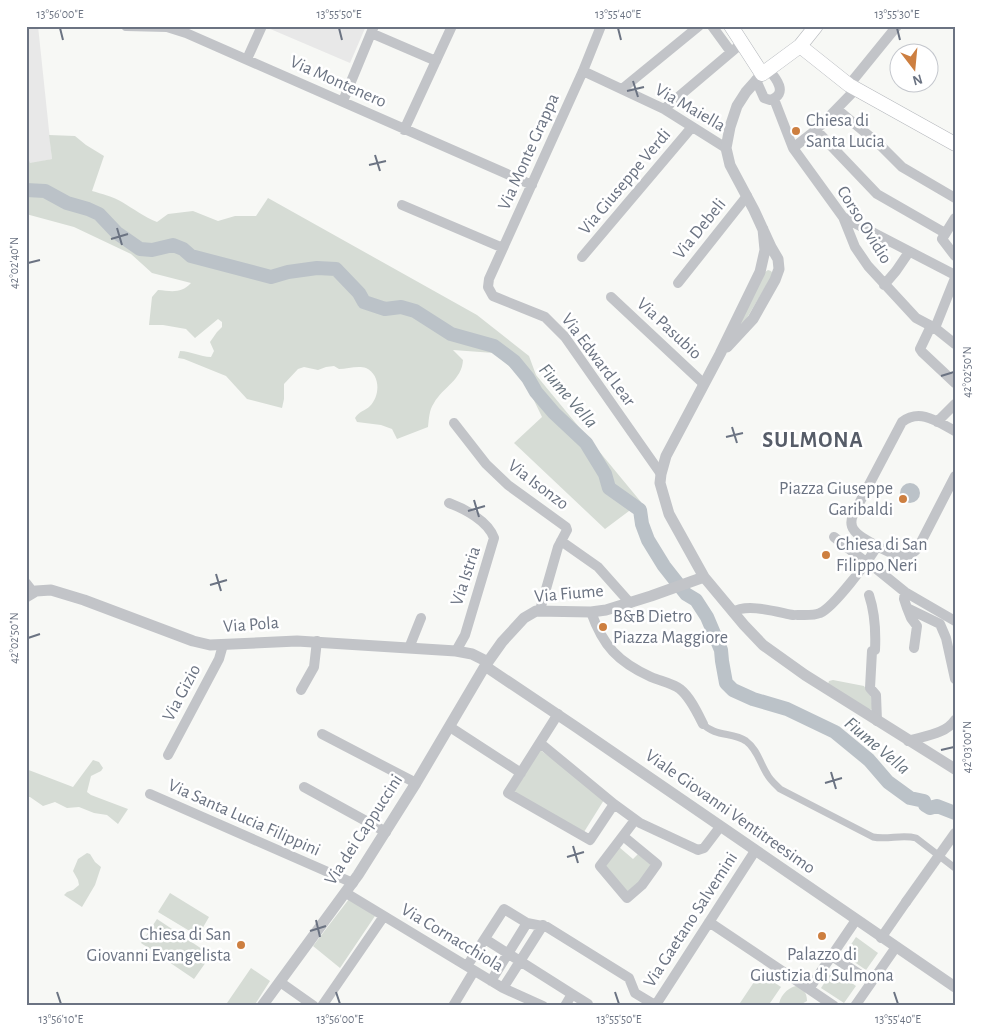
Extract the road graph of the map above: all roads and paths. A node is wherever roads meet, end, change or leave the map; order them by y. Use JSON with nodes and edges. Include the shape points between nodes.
{"nodes":[{"id":1,"x":126,"y":26,"type":"edge"},
{"id":2,"x":262,"y":26,"type":"edge"},
{"id":3,"x":452,"y":26,"type":"edge"},
{"id":4,"x":601,"y":26,"type":"edge"},
{"id":5,"x":699,"y":26,"type":"edge"},
{"id":6,"x":712,"y":26,"type":"edge"},
{"id":7,"x":731,"y":26,"type":"edge"},
{"id":8,"x":816,"y":26,"type":"edge"},
{"id":9,"x":897,"y":26,"type":"edge"},
{"id":10,"x":372,"y":30,"type":"edge"},
{"id":11,"x":742,"y":43,"type":"junction"},
{"id":12,"x":800,"y":46,"type":"junction"},
{"id":13,"x":731,"y":52,"type":"junction"},
{"id":14,"x":247,"y":59,"type":"junction"},
{"id":15,"x":436,"y":61,"type":"junction"},
{"id":16,"x":583,"y":71,"type":"junction"},
{"id":17,"x":762,"y":74,"type":"junction"},
{"id":18,"x":853,"y":87,"type":"junction"},
{"id":19,"x":622,"y":89,"type":"junction"},
{"id":20,"x":774,"y":99,"type":"junction"},
{"id":21,"x":343,"y":101,"type":"junction"},
{"id":22,"x":664,"y":109,"type":"junction"},
{"id":23,"x":838,"y":110,"type":"junction"},
{"id":24,"x":692,"y":127,"type":"junction"},
{"id":25,"x":404,"y":130,"type":"junction"},
{"id":26,"x":816,"y":130,"type":"junction"},
{"id":27,"x":955,"y":144,"type":"edge"},
{"id":28,"x":726,"y":148,"type":"junction"},
{"id":29,"x":793,"y":148,"type":"junction"},
{"id":30,"x":532,"y":185,"type":"junction"},
{"id":31,"x":747,"y":196,"type":"junction"},
{"id":32,"x":955,"y":198,"type":"edge"},
{"id":33,"x":402,"y":204,"type":"dead end"},
{"id":34,"x":843,"y":216,"type":"junction"},
{"id":35,"x":955,"y":218,"type":"edge"},
{"id":36,"x":763,"y":229,"type":"junction"},
{"id":37,"x":944,"y":234,"type":"junction"},
{"id":38,"x":503,"y":248,"type":"junction"},
{"id":39,"x":909,"y":252,"type":"junction"},
{"id":40,"x":955,"y":256,"type":"edge"},
{"id":41,"x":582,"y":257,"type":"dead end"},
{"id":42,"x":760,"y":272,"type":"junction"},
{"id":43,"x":778,"y":275,"type":"junction"},
{"id":44,"x":955,"y":276,"type":"edge"},
{"id":45,"x":678,"y":283,"type":"dead end"},
{"id":46,"x":884,"y":285,"type":"junction"},
{"id":47,"x":489,"y":291,"type":"joint"},
{"id":48,"x":611,"y":297,"type":"dead end"},
{"id":49,"x":734,"y":323,"type":"junction"},
{"id":50,"x":933,"y":327,"type":"junction"},
{"id":51,"x":738,"y":335,"type":"junction"},
{"id":52,"x":955,"y":344,"type":"edge"},
{"id":53,"x":720,"y":354,"type":"junction"},
{"id":54,"x":955,"y":383,"type":"edge"},
{"id":55,"x":704,"y":384,"type":"junction"},
{"id":56,"x":955,"y":404,"type":"edge"},
{"id":57,"x":937,"y":422,"type":"junction"},
{"id":58,"x":454,"y":423,"type":"dead end"},
{"id":59,"x":955,"y":431,"type":"edge"},
{"id":60,"x":661,"y":474,"type":"junction"},
{"id":61,"x":955,"y":476,"type":"edge"},
{"id":62,"x":449,"y":503,"type":"dead end"},
{"id":63,"x":834,"y":537,"type":"dead end"},
{"id":64,"x":561,"y":541,"type":"junction"},
{"id":65,"x":878,"y":546,"type":"junction"},
{"id":66,"x":867,"y":563,"type":"junction"},
{"id":67,"x":704,"y":577,"type":"junction"},
{"id":68,"x":29,"y":591,"type":"edge"},
{"id":69,"x":905,"y":592,"type":"junction"},
{"id":70,"x":869,"y":595,"type":"dead end"},
{"id":71,"x":630,"y":602,"type":"junction"},
{"id":72,"x":907,"y":608,"type":"junction"},
{"id":73,"x":540,"y":610,"type":"junction"},
{"id":74,"x":591,"y":612,"type":"junction"},
{"id":75,"x":733,"y":612,"type":"junction"},
{"id":76,"x":421,"y":618,"type":"dead end"},
{"id":77,"x":955,"y":621,"type":"edge"},
{"id":78,"x":316,"y":641,"type":"junction"},
{"id":79,"x":223,"y":645,"type":"junction"},
{"id":80,"x":409,"y":648,"type":"junction"},
{"id":81,"x":914,"y":648,"type":"dead end"},
{"id":82,"x":456,"y":651,"type":"junction"},
{"id":83,"x":486,"y":664,"type":"junction"},
{"id":84,"x":955,"y":679,"type":"edge"},
{"id":85,"x":301,"y":690,"type":"dead end"},
{"id":86,"x":558,"y":714,"type":"junction"},
{"id":87,"x":955,"y":720,"type":"edge"},
{"id":88,"x":877,"y":721,"type":"junction"},
{"id":89,"x":703,"y":724,"type":"joint"},
{"id":90,"x":450,"y":726,"type":"junction"},
{"id":91,"x":322,"y":734,"type":"dead end"},
{"id":92,"x":908,"y":741,"type":"junction"},
{"id":93,"x":540,"y":743,"type":"junction"},
{"id":94,"x":168,"y":755,"type":"dead end"},
{"id":95,"x":955,"y":769,"type":"edge"},
{"id":96,"x":521,"y":773,"type":"junction"},
{"id":97,"x":416,"y":783,"type":"junction"},
{"id":98,"x":304,"y":787,"type":"dead end"},
{"id":99,"x":150,"y":794,"type":"dead end"},
{"id":100,"x":614,"y":804,"type":"junction"},
{"id":101,"x":635,"y":820,"type":"junction"},
{"id":102,"x":720,"y":827,"type":"junction"},
{"id":103,"x":386,"y":832,"type":"junction"},
{"id":104,"x":955,"y":833,"type":"edge"},
{"id":105,"x":623,"y":836,"type":"junction"},
{"id":106,"x":755,"y":851,"type":"junction"},
{"id":107,"x":955,"y":868,"type":"edge"},
{"id":108,"x":349,"y":888,"type":"junction"},
{"id":109,"x":384,"y":916,"type":"junction"},
{"id":110,"x":856,"y":920,"type":"junction"},
{"id":111,"x":710,"y":922,"type":"junction"},
{"id":112,"x":527,"y":924,"type":"junction"},
{"id":113,"x":543,"y":926,"type":"junction"},
{"id":114,"x":881,"y":938,"type":"junction"},
{"id":115,"x":485,"y":939,"type":"junction"},
{"id":116,"x":896,"y":948,"type":"junction"},
{"id":117,"x":508,"y":954,"type":"junction"},
{"id":118,"x":832,"y":956,"type":"junction"},
{"id":119,"x":520,"y":961,"type":"junction"},
{"id":120,"x":470,"y":969,"type":"junction"},
{"id":121,"x":490,"y":981,"type":"junction"},
{"id":122,"x":280,"y":982,"type":"junction"},
{"id":123,"x":872,"y":982,"type":"junction"},
{"id":124,"x":955,"y":987,"type":"edge"},
{"id":125,"x":503,"y":988,"type":"junction"},
{"id":126,"x":809,"y":989,"type":"junction"},
{"id":127,"x":572,"y":994,"type":"junction"},
{"id":128,"x":588,"y":1004,"type":"dead end"},
{"id":129,"x":262,"y":1006,"type":"edge"},
{"id":130,"x":314,"y":1006,"type":"edge"},
{"id":131,"x":322,"y":1006,"type":"edge"},
{"id":132,"x":453,"y":1006,"type":"edge"},
{"id":133,"x":543,"y":1006,"type":"edge"},
{"id":134,"x":565,"y":1006,"type":"edge"},
{"id":135,"x":655,"y":1006,"type":"edge"},
{"id":136,"x":834,"y":1006,"type":"edge"},
{"id":137,"x":856,"y":1006,"type":"edge"}],
"edges":[{"from":1,"to":14,"type":"street","name":"Via Montenero","via":[[167,27]]},
{"from":2,"to":14,"type":"street"},
{"from":3,"to":15,"type":"street"},
{"from":4,"to":16,"type":"street","name":"Via Monte Grappa"},
{"from":5,"to":19,"type":"street"},
{"from":6,"to":13,"type":"street"},
{"from":7,"to":11,"type":"main road"},
{"from":8,"to":12,"type":"main road"},
{"from":9,"to":18,"type":"street"},
{"from":10,"to":15,"type":"street"},
{"from":10,"to":21,"type":"street"},
{"from":11,"to":13,"type":"street"},
{"from":11,"to":17,"type":"main road"},
{"from":12,"to":17,"type":"main road"},
{"from":12,"to":18,"type":"main road"},
{"from":13,"to":22,"type":"street"},
{"from":14,"to":21,"type":"street","name":"Via Montenero"},
{"from":15,"to":25,"type":"street"},
{"from":16,"to":19,"type":"street","name":"Via Maiella"},
{"from":16,"to":30,"type":"street","name":"Via Monte Grappa"},
{"from":17,"to":20,"type":"street","name":"Corso Ovidio","via":[[764,98]]},
{"from":17,"to":20,"type":"street","name":"Corso Ovidio","via":[[780,84],[779,95]]},
{"from":17,"to":28,"type":"street","via":[[737,106]]},
{"from":18,"to":23,"type":"street"},
{"from":18,"to":27,"type":"main road"},
{"from":19,"to":22,"type":"street","name":"Via Maiella"},
{"from":20,"to":29,"type":"street","name":"Corso Ovidio"},
{"from":21,"to":25,"type":"street","name":"Via Montenero"},
{"from":22,"to":24,"type":"street","name":"Via Maiella"},
{"from":23,"to":26,"type":"street"},
{"from":23,"to":32,"type":"street","via":[[902,167]]},
{"from":24,"to":28,"type":"street","name":"Via Maiella"},
{"from":24,"to":41,"type":"street","name":"Via Giuseppe Verdi"},
{"from":25,"to":30,"type":"street","name":"Via Montenero"},
{"from":26,"to":29,"type":"street"},
{"from":26,"to":37,"type":"street","via":[[877,194]]},
{"from":28,"to":31,"type":"street","via":[[730,165]]},
{"from":29,"to":34,"type":"street","name":"Corso Ovidio"},
{"from":30,"to":38,"type":"street","name":"Via Monte Grappa"},
{"from":31,"to":36,"type":"street"},
{"from":31,"to":45,"type":"street","name":"Via Debeli"},
{"from":33,"to":38,"type":"street"},
{"from":34,"to":39,"type":"street"},
{"from":34,"to":46,"type":"street","name":"Corso Ovidio","via":[[854,247]]},
{"from":35,"to":37,"type":"street"},
{"from":36,"to":42,"type":"street","via":[[765,250]]},
{"from":36,"to":43,"type":"street","via":[[778,259]]},
{"from":37,"to":40,"type":"street","via":[[944,242]]},
{"from":38,"to":47,"type":"street","name":"Via Monte Grappa","via":[[488,283]]},
{"from":39,"to":44,"type":"street"},
{"from":39,"to":46,"type":"street"},
{"from":42,"to":43,"type":"street","via":[[772,267]]},
{"from":42,"to":49,"type":"street"},
{"from":43,"to":51,"type":"street","via":[[753,318]]},
{"from":44,"to":50,"type":"street"},
{"from":46,"to":50,"type":"street","name":"Corso Ovidio","via":[[916,318]]},
{"from":47,"to":60,"type":"street","name":"Via Edward Lear","via":[[498,299],[545,317],[554,325]]},
{"from":48,"to":55,"type":"street","name":"Via Pasubio"},
{"from":49,"to":51,"type":"street"},
{"from":49,"to":53,"type":"street"},
{"from":50,"to":52,"type":"street","name":"Corso Ovidio"},
{"from":50,"to":54,"type":"street","via":[[921,346],[922,352]]},
{"from":51,"to":53,"type":"street"},
{"from":53,"to":55,"type":"street"},
{"from":55,"to":60,"type":"street","via":[[666,456]]},
{"from":56,"to":57,"type":"street"},
{"from":57,"to":59,"type":"street"},
{"from":57,"to":65,"type":"street","via":[[922,415],[902,422],[853,515],[851,524],[855,533]]},
{"from":58,"to":64,"type":"street","name":"Via Isonzo","via":[[486,464],[508,485],[566,527]]},
{"from":60,"to":67,"type":"street","via":[[661,490],[669,514]]},
{"from":61,"to":65,"type":"street","via":[[913,554],[902,557]]},
{"from":62,"to":82,"type":"street","name":"Via Istria","via":[[473,515],[494,538],[465,634]]},
{"from":63,"to":66,"type":"street"},
{"from":64,"to":71,"type":"street","via":[[598,567]]},
{"from":64,"to":73,"type":"street","name":"Via Isonzo"},
{"from":65,"to":66,"type":"street"},
{"from":66,"to":69,"type":"street"},
{"from":66,"to":75,"type":"street","via":[[827,608],[815,614],[795,615],[750,608]]},
{"from":67,"to":71,"type":"street","name":"Via Fiume"},
{"from":67,"to":75,"type":"street"},
{"from":68,"to":79,"type":"street","name":"Via Pola","via":[[51,590],[193,641]]},
{"from":69,"to":72,"type":"street"},
{"from":69,"to":77,"type":"street"},
{"from":70,"to":88,"type":"street","via":[[876,637],[870,688],[876,696]]},
{"from":71,"to":74,"type":"street","name":"Via Fiume"},
{"from":72,"to":81,"type":"street","via":[[917,626]]},
{"from":72,"to":84,"type":"street","via":[[940,624]]},
{"from":73,"to":74,"type":"street","name":"Via Fiume"},
{"from":73,"to":83,"type":"street","name":"Via Fiume","via":[[524,618]]},
{"from":74,"to":89,"type":"street","via":[[598,632],[609,647],[640,672],[679,688]]},
{"from":75,"to":88,"type":"street","via":[[763,645]]},
{"from":76,"to":80,"type":"street"},
{"from":78,"to":79,"type":"street","name":"Via Pola"},
{"from":78,"to":80,"type":"street","name":"Via Pola"},
{"from":78,"to":85,"type":"street","via":[[314,667]]},
{"from":79,"to":94,"type":"street","name":"Via Gizio","via":[[219,659]]},
{"from":80,"to":82,"type":"street","name":"Via Pola"},
{"from":82,"to":83,"type":"street","name":"Via Pola","via":[[472,654]]},
{"from":83,"to":86,"type":"street","name":"Viale Giovanni Ventitreesimo"},
{"from":83,"to":90,"type":"street","name":"Via dei Cappuccini"},
{"from":86,"to":93,"type":"street"},
{"from":86,"to":102,"type":"street","name":"Viale Giovanni Ventitreesimo"},
{"from":87,"to":92,"type":"street","via":[[945,730]]},
{"from":88,"to":92,"type":"street"},
{"from":89,"to":107,"type":"street","via":[[747,742],[766,774],[780,789],[873,837],[916,838]]},
{"from":90,"to":96,"type":"street"},
{"from":90,"to":97,"type":"street","name":"Via dei Cappuccini"},
{"from":91,"to":97,"type":"street"},
{"from":92,"to":95,"type":"street"},
{"from":93,"to":96,"type":"street"},
{"from":93,"to":100,"type":"street"},
{"from":96,"to":100,"type":"street","via":[[508,793],[590,840]]},
{"from":97,"to":103,"type":"street","name":"Via dei Cappuccini"},
{"from":98,"to":103,"type":"street"},
{"from":99,"to":108,"type":"street","name":"Via Santa Lucia Filippini"},
{"from":100,"to":101,"type":"street"},
{"from":101,"to":102,"type":"street","via":[[698,850],[704,848]]},
{"from":101,"to":105,"type":"street"},
{"from":102,"to":106,"type":"street","name":"Viale Giovanni Ventitreesimo"},
{"from":103,"to":108,"type":"street","name":"Via dei Cappuccini"},
{"from":104,"to":114,"type":"street","bridge":true},
{"from":105,"to":105,"type":"street","via":[[600,866],[627,898],[642,885],[657,864]]},
{"from":106,"to":110,"type":"street","name":"Viale Giovanni Ventitreesimo"},
{"from":106,"to":111,"type":"street","name":"Via Gaetano Salvemini"},
{"from":108,"to":109,"type":"street","name":"Via Cornacchiola"},
{"from":108,"to":122,"type":"street","name":"Via dei Cappuccini"},
{"from":109,"to":120,"type":"street","name":"Via Cornacchiola"},
{"from":109,"to":131,"type":"street"},
{"from":110,"to":114,"type":"street","name":"Viale Giovanni Ventitreesimo"},
{"from":110,"to":118,"type":"street"},
{"from":111,"to":126,"type":"street"},
{"from":111,"to":135,"type":"street","name":"Via Gaetano Salvemini"},
{"from":112,"to":113,"type":"street"},
{"from":112,"to":115,"type":"street","via":[[504,909]]},
{"from":112,"to":117,"type":"street"},
{"from":113,"to":119,"type":"street"},
{"from":113,"to":135,"type":"street","via":[[630,978],[635,994]]},
{"from":114,"to":116,"type":"street","name":"Viale Giovanni Ventitreesimo"},
{"from":115,"to":117,"type":"street"},
{"from":115,"to":120,"type":"street"},
{"from":116,"to":123,"type":"street"},
{"from":116,"to":124,"type":"street","name":"Viale Giovanni Ventitreesimo"},
{"from":117,"to":119,"type":"street"},
{"from":117,"to":121,"type":"street"},
{"from":118,"to":123,"type":"street"},
{"from":118,"to":126,"type":"street"},
{"from":119,"to":125,"type":"street"},
{"from":119,"to":127,"type":"street"},
{"from":120,"to":121,"type":"street","name":"Via Cornacchiola"},
{"from":120,"to":132,"type":"street"},
{"from":121,"to":125,"type":"street","name":"Via Cornacchiola"},
{"from":122,"to":129,"type":"street","name":"Via dei Cappuccini"},
{"from":122,"to":130,"type":"street"},
{"from":123,"to":137,"type":"street"},
{"from":125,"to":133,"type":"street","name":"Via Cornacchiola"},
{"from":126,"to":136,"type":"street"},
{"from":127,"to":128,"type":"street"},
{"from":127,"to":134,"type":"street"}]}
